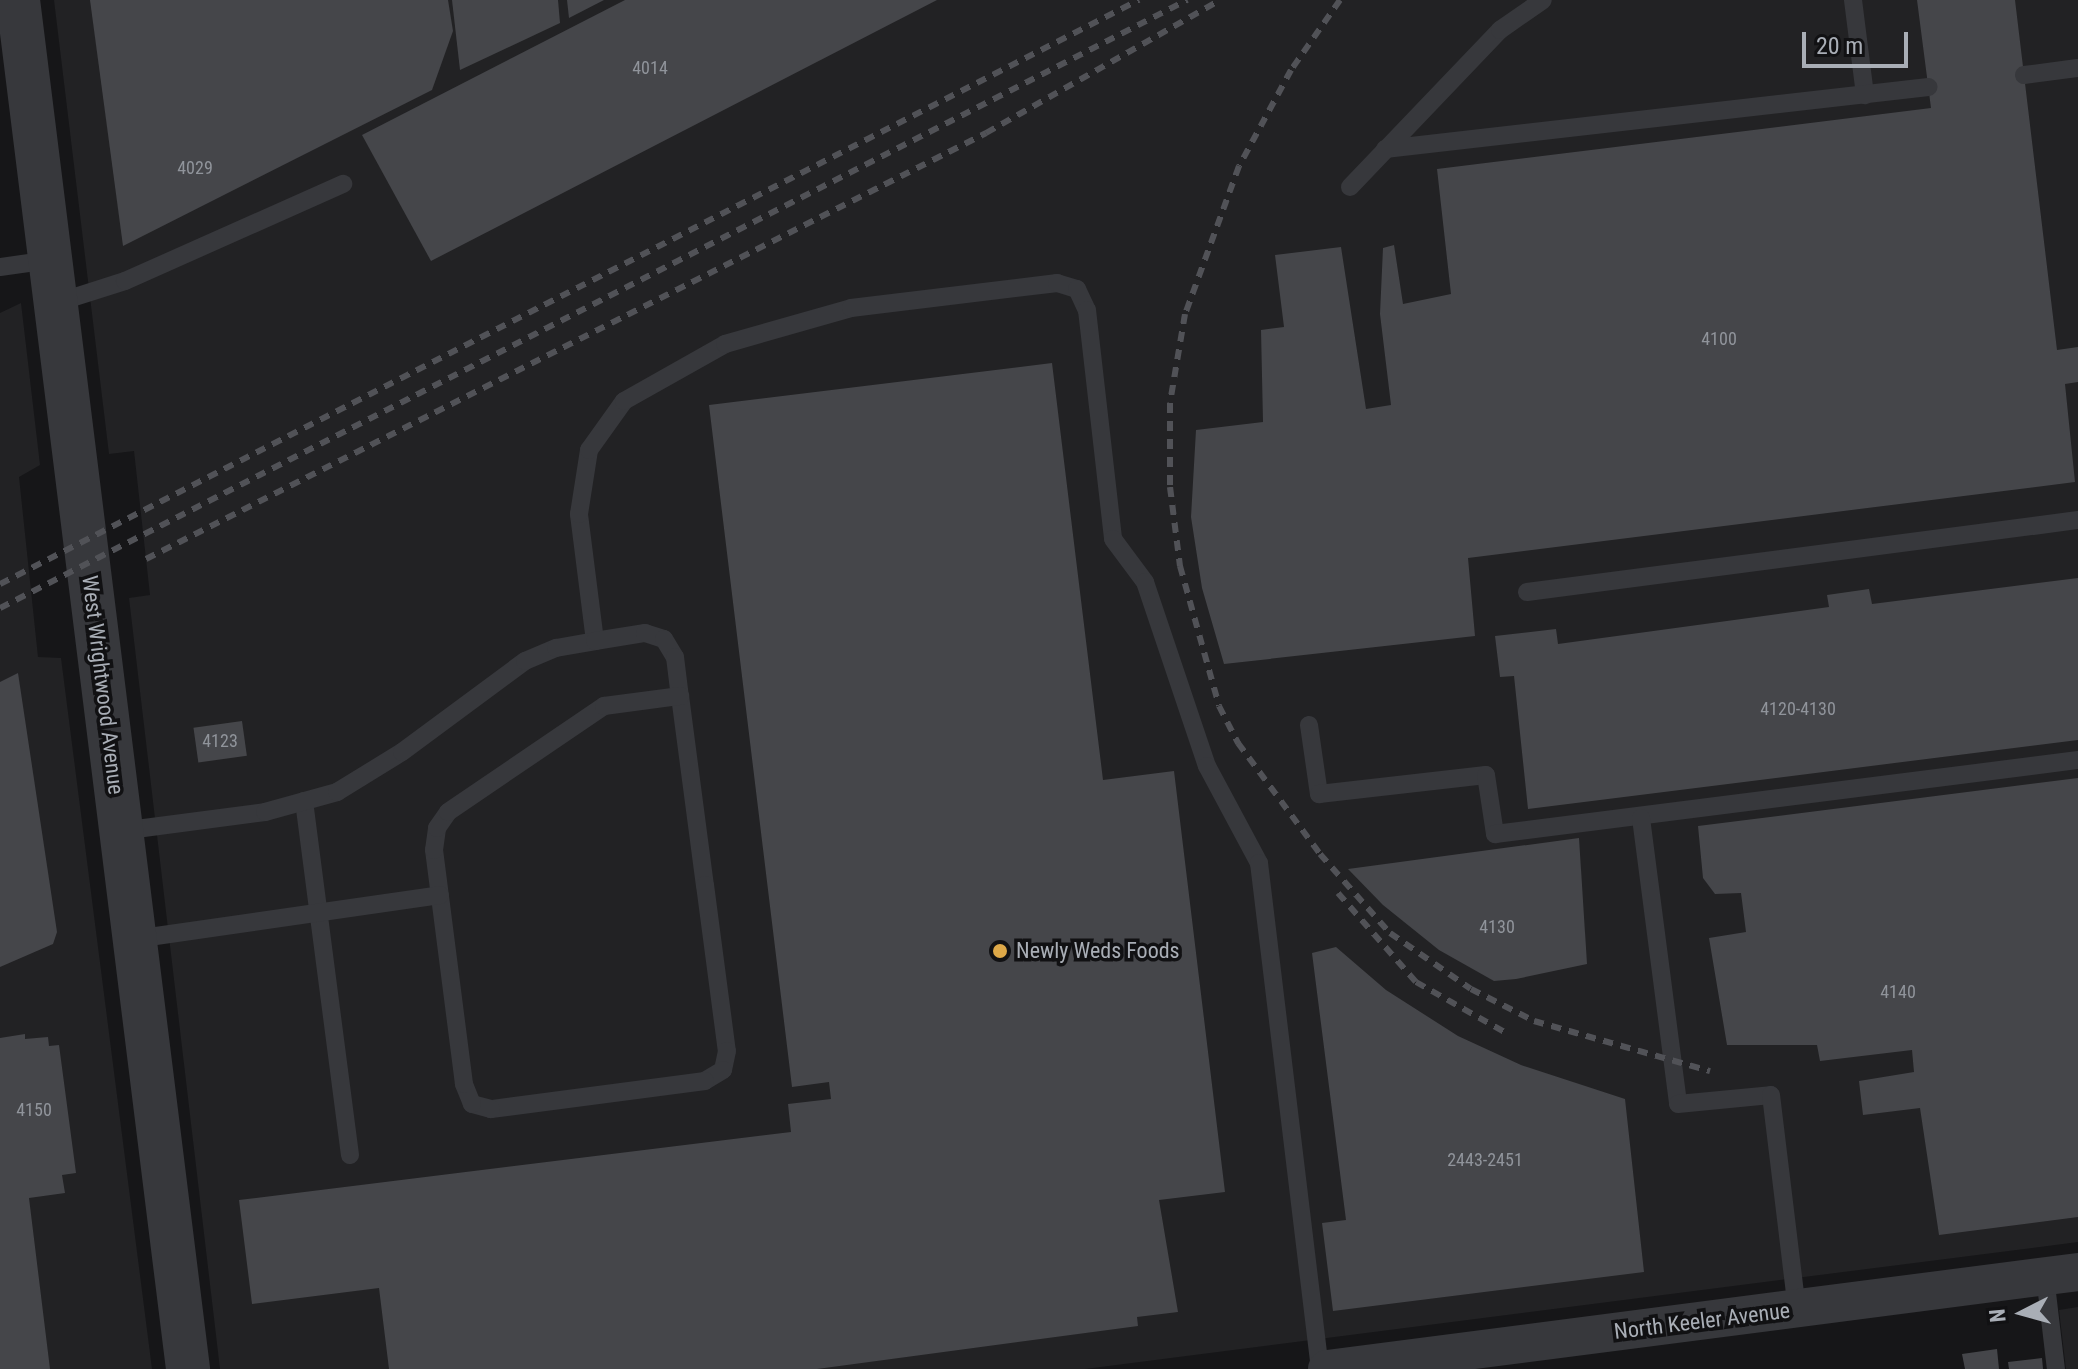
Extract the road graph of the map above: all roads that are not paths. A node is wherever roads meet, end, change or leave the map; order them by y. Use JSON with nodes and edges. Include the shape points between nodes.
{"nodes":[{"id":1,"x":18,"y":0,"type":"edge"},
{"id":2,"x":1543,"y":0,"type":"edge"},
{"id":3,"x":1853,"y":0,"type":"edge"},
{"id":4,"x":2078,"y":68,"type":"edge"},
{"id":5,"x":2024,"y":75,"type":"dead end"},
{"id":6,"x":1928,"y":87,"type":"dead end"},
{"id":7,"x":1865,"y":95,"type":"junction"},
{"id":8,"x":1385,"y":149,"type":"junction"},
{"id":9,"x":343,"y":184,"type":"dead end"},
{"id":10,"x":1350,"y":187,"type":"dead end"},
{"id":11,"x":0,"y":267,"type":"edge"},
{"id":12,"x":53,"y":282,"type":"junction"},
{"id":13,"x":2078,"y":520,"type":"edge"},
{"id":14,"x":1527,"y":592,"type":"dead end"},
{"id":15,"x":595,"y":641,"type":"junction"},
{"id":16,"x":680,"y":696,"type":"junction"},
{"id":17,"x":1309,"y":725,"type":"dead end"},
{"id":18,"x":2078,"y":760,"type":"edge"},
{"id":19,"x":304,"y":801,"type":"junction"},
{"id":20,"x":1641,"y":818,"type":"junction"},
{"id":21,"x":121,"y":831,"type":"junction"},
{"id":22,"x":440,"y":895,"type":"junction"},
{"id":23,"x":319,"y":911,"type":"junction"},
{"id":24,"x":135,"y":939,"type":"junction"},
{"id":25,"x":350,"y":1155,"type":"dead end"},
{"id":26,"x":2062,"y":1274,"type":"edge"},
{"id":27,"x":1797,"y":1309,"type":"junction"},
{"id":28,"x":188,"y":1369,"type":"edge"},
{"id":29,"x":1320,"y":1369,"type":"edge"},
{"id":30,"x":1327,"y":1369,"type":"edge"},
{"id":31,"x":2056,"y":1369,"type":"edge"}],
"edges":[{"from":1,"to":12,"type":"street","name":"West Wrightwood Avenue"},
{"from":2,"to":8,"type":"lane","via":[[1500,30]]},
{"from":3,"to":7,"type":"lane"},
{"from":4,"to":5,"type":"lane"},
{"from":6,"to":7,"type":"lane"},
{"from":7,"to":8,"type":"lane"},
{"from":8,"to":10,"type":"lane"},
{"from":9,"to":12,"type":"lane","via":[[125,281]]},
{"from":11,"to":12,"type":"lane"},
{"from":12,"to":21,"type":"street","name":"West Wrightwood Avenue"},
{"from":13,"to":14,"type":"lane"},
{"from":15,"to":16,"type":"lane","via":[[645,633],[664,639],[675,657]]},
{"from":15,"to":19,"type":"lane","via":[[525,661],[402,752],[337,792]]},
{"from":15,"to":29,"type":"lane","via":[[579,514],[589,450],[624,401],[725,344],[851,308],[1057,283],[1077,289],[1087,310],[1113,539],[1145,582],[1207,766],[1259,863]]},
{"from":16,"to":22,"type":"lane","via":[[604,706],[448,812],[437,828],[434,850]]},
{"from":16,"to":22,"type":"lane","via":[[727,1051],[723,1070],[705,1081],[491,1109],[472,1104],[464,1084]]},
{"from":17,"to":20,"type":"lane","via":[[1319,794],[1486,775],[1495,834]]},
{"from":18,"to":20,"type":"lane"},
{"from":19,"to":21,"type":"lane","via":[[265,812]]},
{"from":19,"to":23,"type":"lane"},
{"from":20,"to":27,"type":"lane","via":[[1678,1104],[1771,1095]]},
{"from":21,"to":24,"type":"street","name":"West Wrightwood Avenue"},
{"from":22,"to":23,"type":"lane"},
{"from":23,"to":24,"type":"lane"},
{"from":23,"to":25,"type":"lane"},
{"from":24,"to":28,"type":"street","name":"West Wrightwood Avenue"},
{"from":26,"to":27,"type":"street","name":"North Keeler Avenue"},
{"from":26,"to":31,"type":"lane"},
{"from":27,"to":30,"type":"street","name":"North Keeler Avenue"}]}
